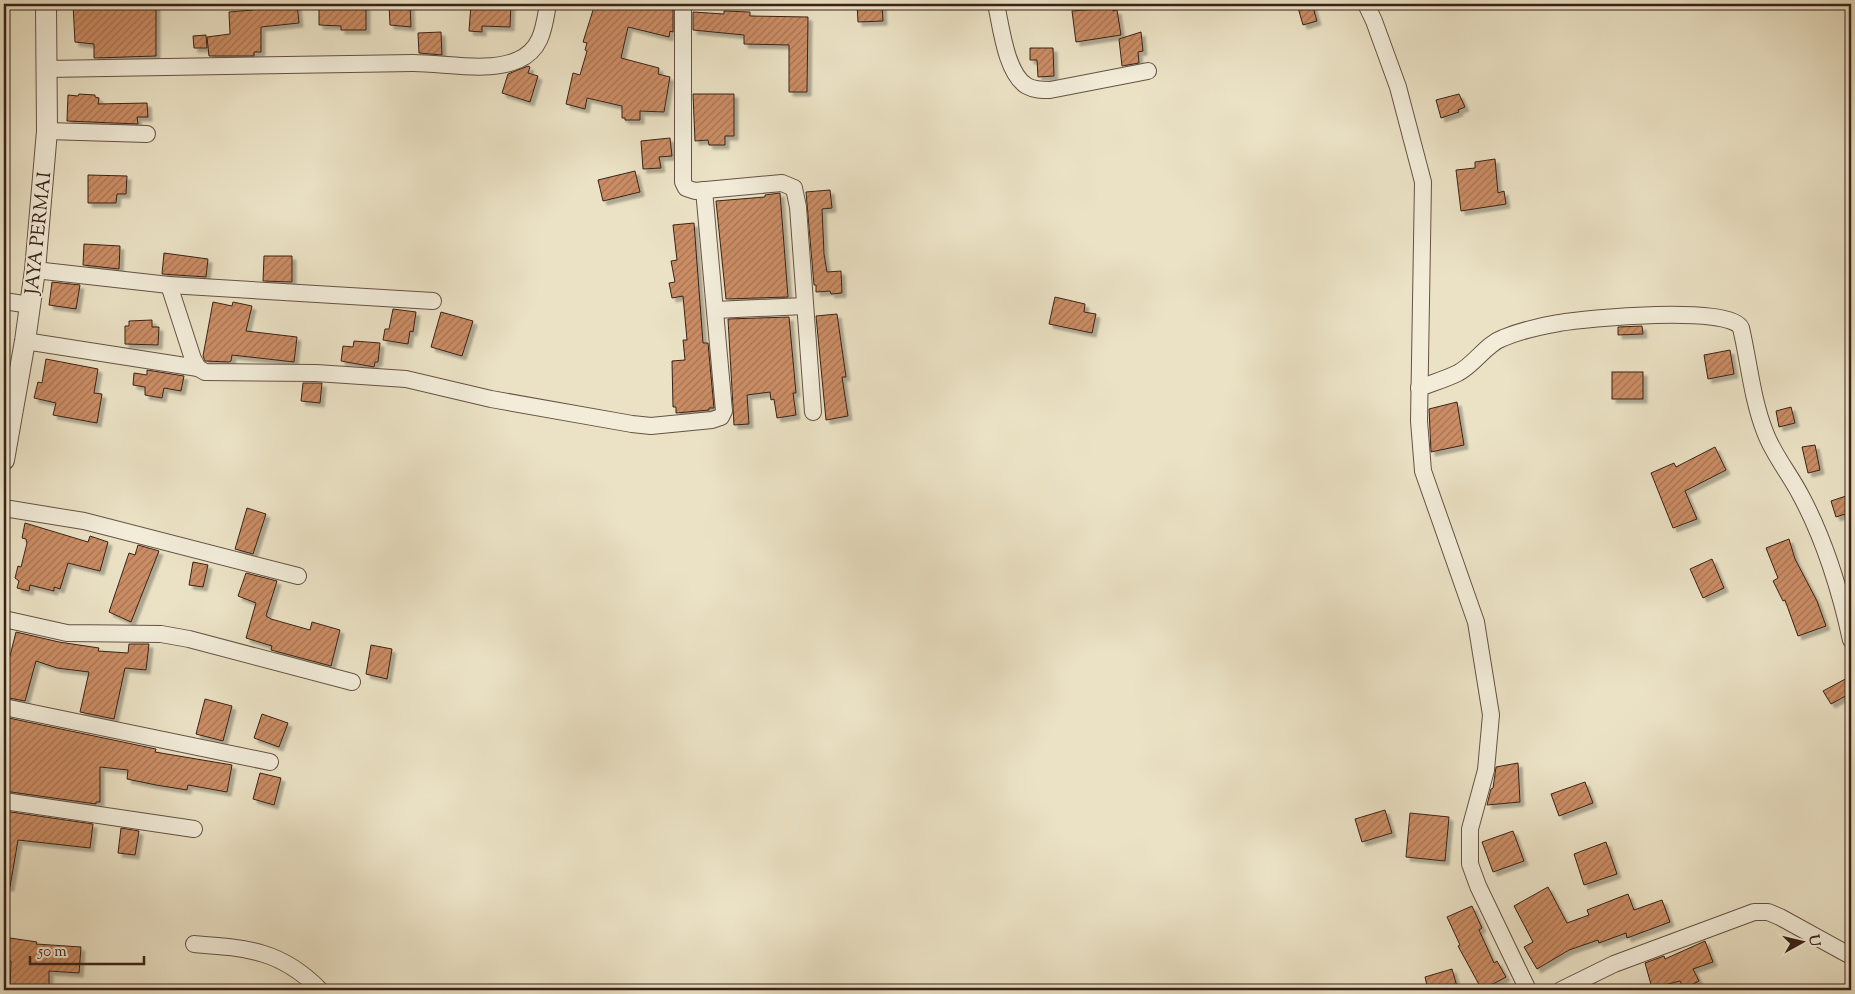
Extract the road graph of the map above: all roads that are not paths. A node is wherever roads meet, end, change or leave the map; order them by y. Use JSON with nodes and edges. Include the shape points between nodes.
{"nodes":[{"id":1,"x":46,"y":4,"type":"edge"},
{"id":2,"x":548,"y":4,"type":"edge"},
{"id":3,"x":683,"y":4,"type":"edge"},
{"id":4,"x":996,"y":4,"type":"edge"},
{"id":5,"x":1366,"y":4,"type":"edge"},
{"id":6,"x":47,"y":69,"type":"junction"},
{"id":7,"x":1148,"y":71,"type":"dead end"},
{"id":8,"x":47,"y":131,"type":"junction"},
{"id":9,"x":147,"y":134,"type":"dead end"},
{"id":10,"x":704,"y":190,"type":"junction"},
{"id":11,"x":35,"y":270,"type":"junction"},
{"id":12,"x":169,"y":285,"type":"junction"},
{"id":13,"x":4,"y":301,"type":"edge"},
{"id":14,"x":433,"y":301,"type":"dead end"},
{"id":15,"x":30,"y":305,"type":"junction"},
{"id":16,"x":805,"y":306,"type":"junction"},
{"id":17,"x":715,"y":310,"type":"junction"},
{"id":18,"x":25,"y":341,"type":"junction"},
{"id":19,"x":198,"y":368,"type":"junction"},
{"id":20,"x":1419,"y":388,"type":"junction"},
{"id":21,"x":813,"y":412,"type":"dead end"},
{"id":22,"x":5,"y":449,"type":"edge"},
{"id":23,"x":4,"y":508,"type":"edge"},
{"id":24,"x":298,"y":576,"type":"dead end"},
{"id":25,"x":4,"y":620,"type":"edge"},
{"id":26,"x":1851,"y":640,"type":"edge"},
{"id":27,"x":352,"y":682,"type":"dead end"},
{"id":28,"x":4,"y":706,"type":"edge"},
{"id":29,"x":270,"y":762,"type":"dead end"},
{"id":30,"x":4,"y":801,"type":"edge"},
{"id":31,"x":194,"y":829,"type":"dead end"},
{"id":32,"x":194,"y":944,"type":"dead end"},
{"id":33,"x":1850,"y":953,"type":"edge"},
{"id":34,"x":320,"y":990,"type":"edge"},
{"id":35,"x":1528,"y":990,"type":"edge"},
{"id":36,"x":1561,"y":990,"type":"edge"}],
"edges":[{"from":1,"to":6,"type":"street","name":"JAYA PERMAI"},
{"from":2,"to":6,"type":"street","via":[[535,50],[517,61],[498,66],[421,63]]},
{"from":3,"to":10,"type":"street","via":[[682,177],[686,188]]},
{"from":4,"to":7,"type":"street","via":[[1009,58],[1019,79],[1028,86],[1050,90]]},
{"from":5,"to":20,"type":"street","via":[[1398,87],[1423,182]]},
{"from":6,"to":8,"type":"street","name":"JAYA PERMAI"},
{"from":8,"to":9,"type":"street"},
{"from":8,"to":11,"type":"street","name":"JAYA PERMAI"},
{"from":10,"to":16,"type":"street","via":[[782,183],[794,188]]},
{"from":10,"to":17,"type":"street"},
{"from":11,"to":12,"type":"street"},
{"from":11,"to":15,"type":"street","name":"JAYA PERMAI"},
{"from":12,"to":14,"type":"street"},
{"from":12,"to":19,"type":"street"},
{"from":13,"to":15,"type":"street"},
{"from":15,"to":18,"type":"street","name":"JAYA PERMAI"},
{"from":16,"to":17,"type":"street"},
{"from":16,"to":21,"type":"street"},
{"from":17,"to":19,"type":"street","via":[[724,411],[721,417],[712,420],[650,426],[491,400],[406,379],[316,373],[205,372]]},
{"from":18,"to":19,"type":"street"},
{"from":18,"to":22,"type":"street","name":"JAYA PERMAI"},
{"from":20,"to":26,"type":"street","via":[[1458,373],[1503,338],[1557,323],[1615,316],[1690,315],[1725,317],[1737,322],[1764,430],[1822,539]]},
{"from":20,"to":35,"type":"street","via":[[1423,471],[1476,622],[1490,715],[1486,770],[1470,829],[1470,864]]},
{"from":23,"to":24,"type":"street","via":[[84,521]]},
{"from":25,"to":27,"type":"street","via":[[67,633],[161,634]]},
{"from":28,"to":29,"type":"street"},
{"from":30,"to":31,"type":"street"},
{"from":32,"to":34,"type":"street","via":[[232,946],[263,953],[292,964]]},
{"from":33,"to":36,"type":"street","via":[[1780,917],[1768,912],[1754,912],[1614,964]]}]}
